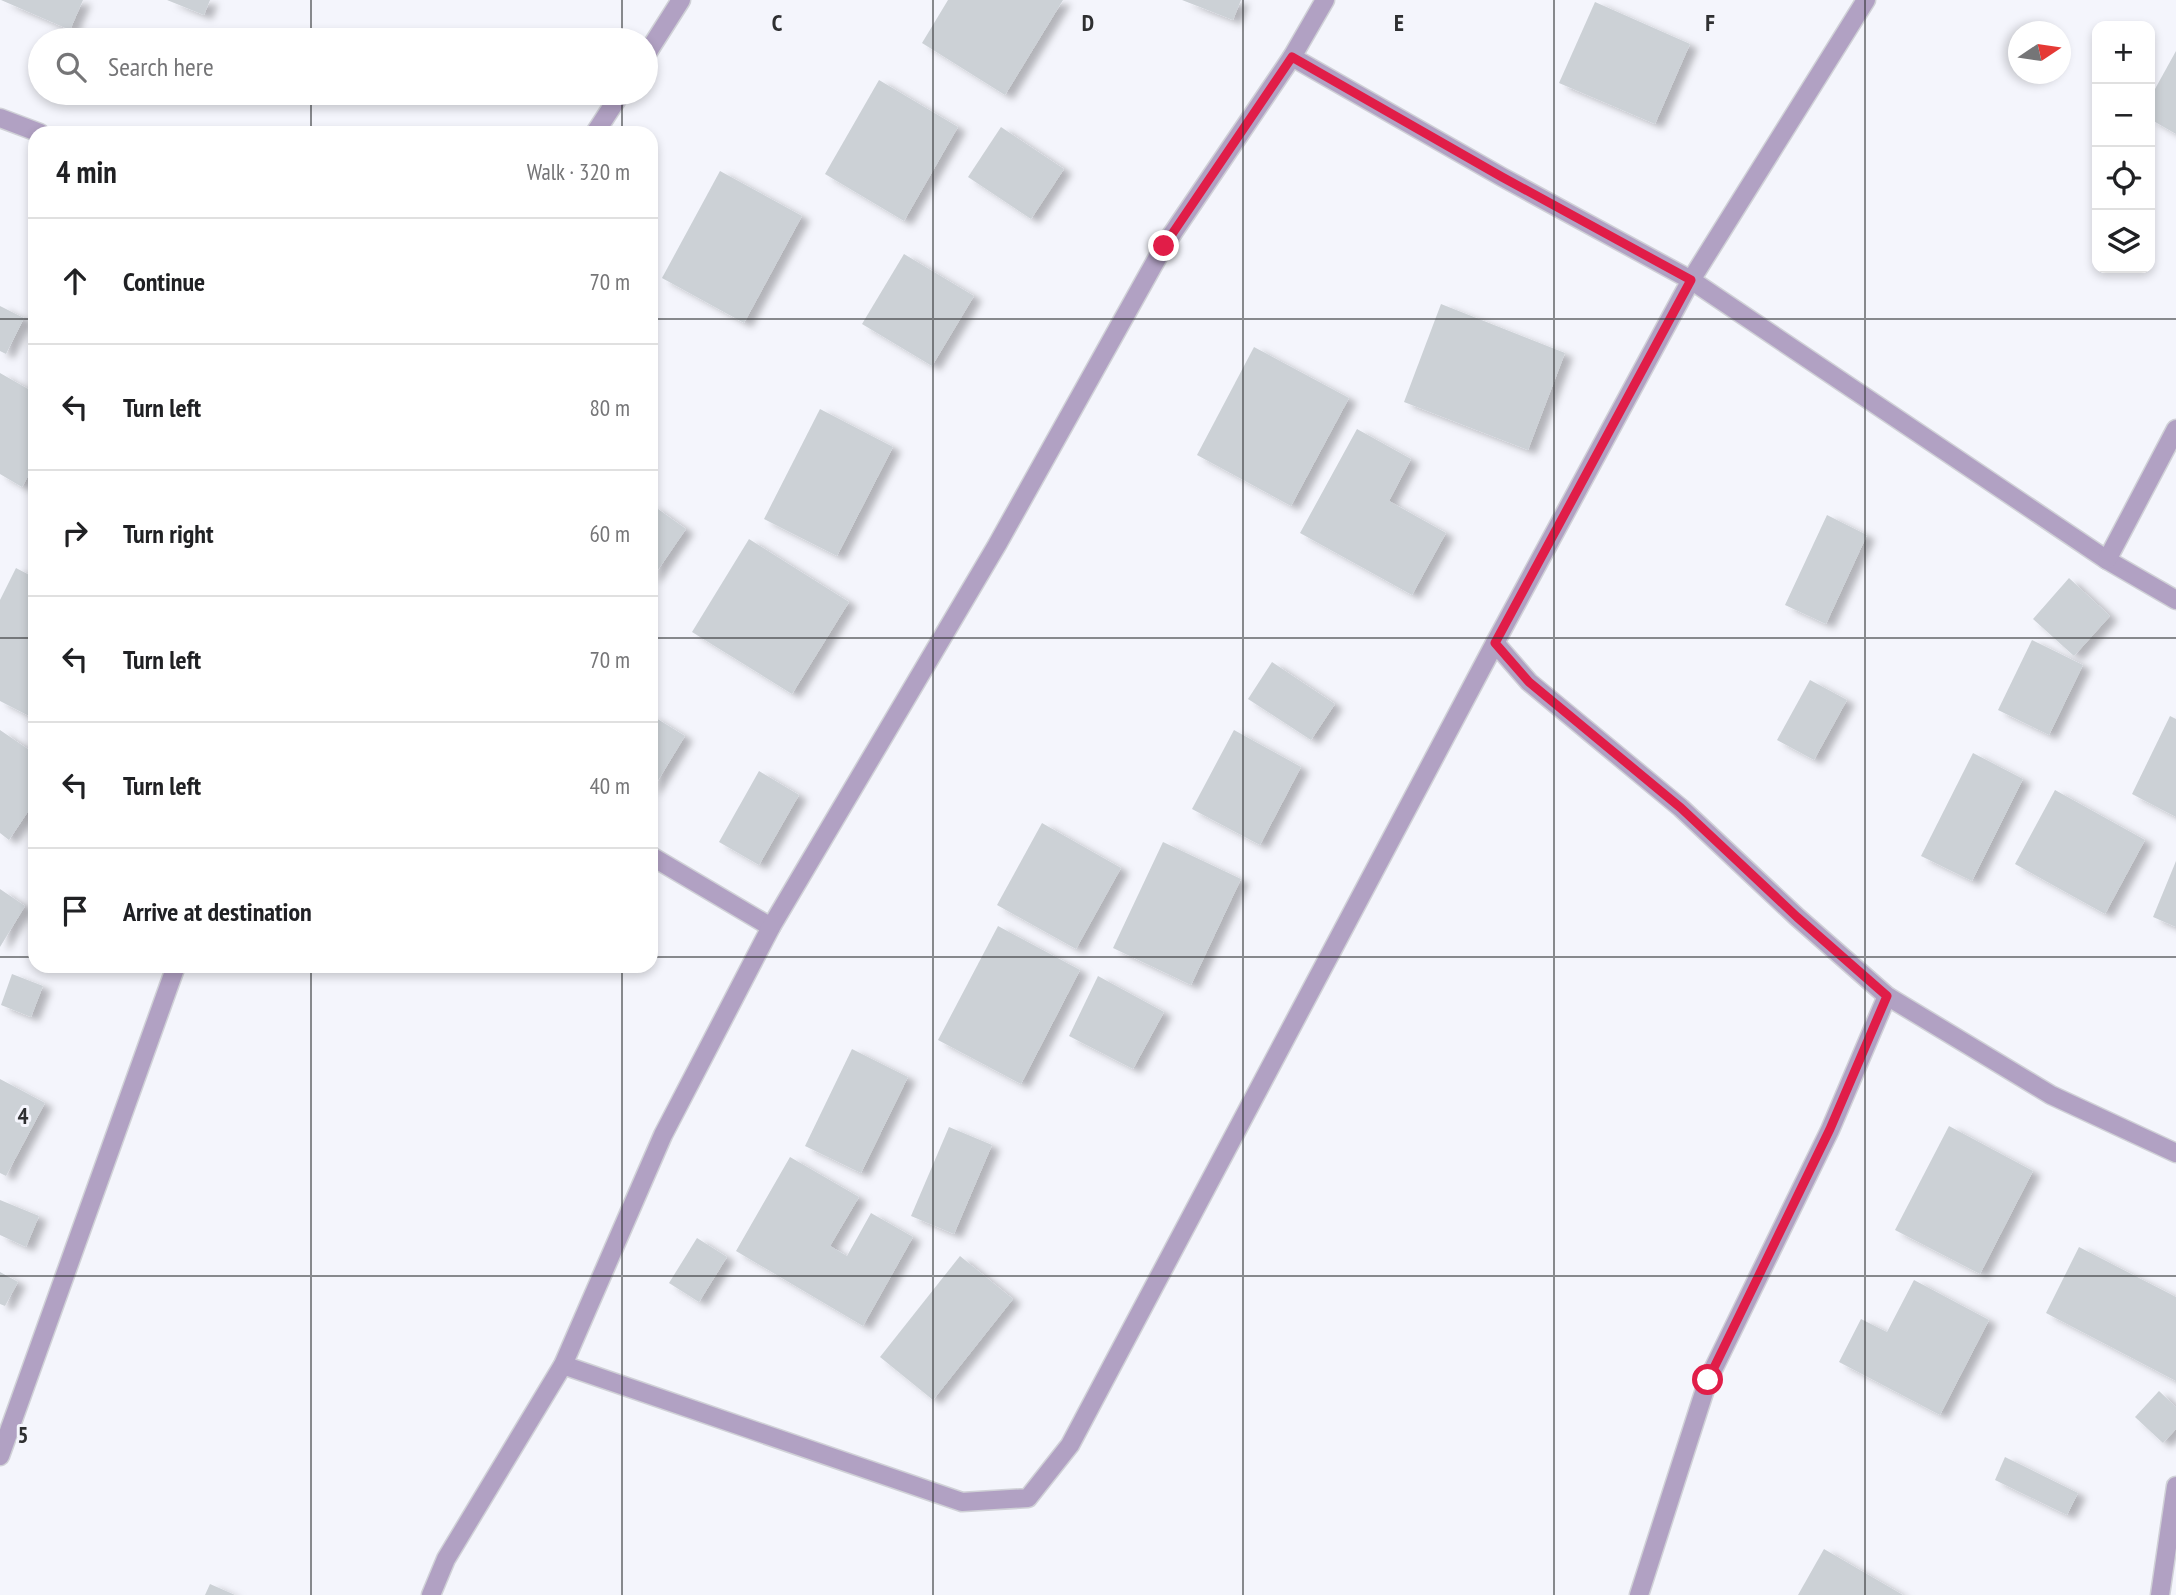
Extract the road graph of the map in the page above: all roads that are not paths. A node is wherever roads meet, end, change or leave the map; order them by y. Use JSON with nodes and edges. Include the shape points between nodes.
{"nodes":[{"id":1,"x":681,"y":0,"type":"edge"},
{"id":2,"x":1325,"y":0,"type":"edge"},
{"id":3,"x":1866,"y":0,"type":"edge"},
{"id":4,"x":658,"y":36,"type":"edge"},
{"id":5,"x":1292,"y":57,"type":"junction"},
{"id":6,"x":613,"y":105,"type":"edge"},
{"id":7,"x":0,"y":118,"type":"edge"},
{"id":8,"x":600,"y":126,"type":"edge"},
{"id":9,"x":28,"y":128,"type":"edge"},
{"id":10,"x":1691,"y":280,"type":"junction"},
{"id":11,"x":2176,"y":429,"type":"edge"},
{"id":12,"x":2107,"y":560,"type":"junction"},
{"id":13,"x":2176,"y":600,"type":"edge"},
{"id":14,"x":1495,"y":643,"type":"junction"},
{"id":15,"x":658,"y":860,"type":"edge"},
{"id":16,"x":771,"y":927,"type":"junction"},
{"id":17,"x":173,"y":973,"type":"edge"},
{"id":18,"x":1887,"y":996,"type":"junction"},
{"id":19,"x":2176,"y":1153,"type":"edge"},
{"id":20,"x":563,"y":1365,"type":"junction"},
{"id":21,"x":0,"y":1456,"type":"edge"},
{"id":22,"x":2176,"y":1486,"type":"edge"},
{"id":23,"x":431,"y":1595,"type":"edge"},
{"id":24,"x":1639,"y":1595,"type":"edge"},
{"id":25,"x":2160,"y":1595,"type":"edge"}],
"edges":[{"from":1,"to":4,"type":"street"},
{"from":2,"to":5,"type":"street"},
{"from":3,"to":10,"type":"street"},
{"from":5,"to":10,"type":"street"},
{"from":5,"to":16,"type":"street","via":[[1164,246],[997,545]]},
{"from":6,"to":8,"type":"street"},
{"from":7,"to":9,"type":"street"},
{"from":10,"to":12,"type":"street"},
{"from":10,"to":14,"type":"street"},
{"from":11,"to":12,"type":"street"},
{"from":12,"to":13,"type":"street"},
{"from":14,"to":18,"type":"street","via":[[1529,682],[1681,808]]},
{"from":14,"to":20,"type":"street","via":[[1070,1445],[1028,1498],[962,1502]]},
{"from":15,"to":16,"type":"street"},
{"from":16,"to":20,"type":"street","via":[[663,1135]]},
{"from":17,"to":21,"type":"street"},
{"from":18,"to":19,"type":"street","via":[[2051,1095]]},
{"from":18,"to":24,"type":"street","via":[[1830,1129],[1708,1380]]},
{"from":20,"to":23,"type":"street","via":[[446,1559]]},
{"from":22,"to":25,"type":"street"}]}
